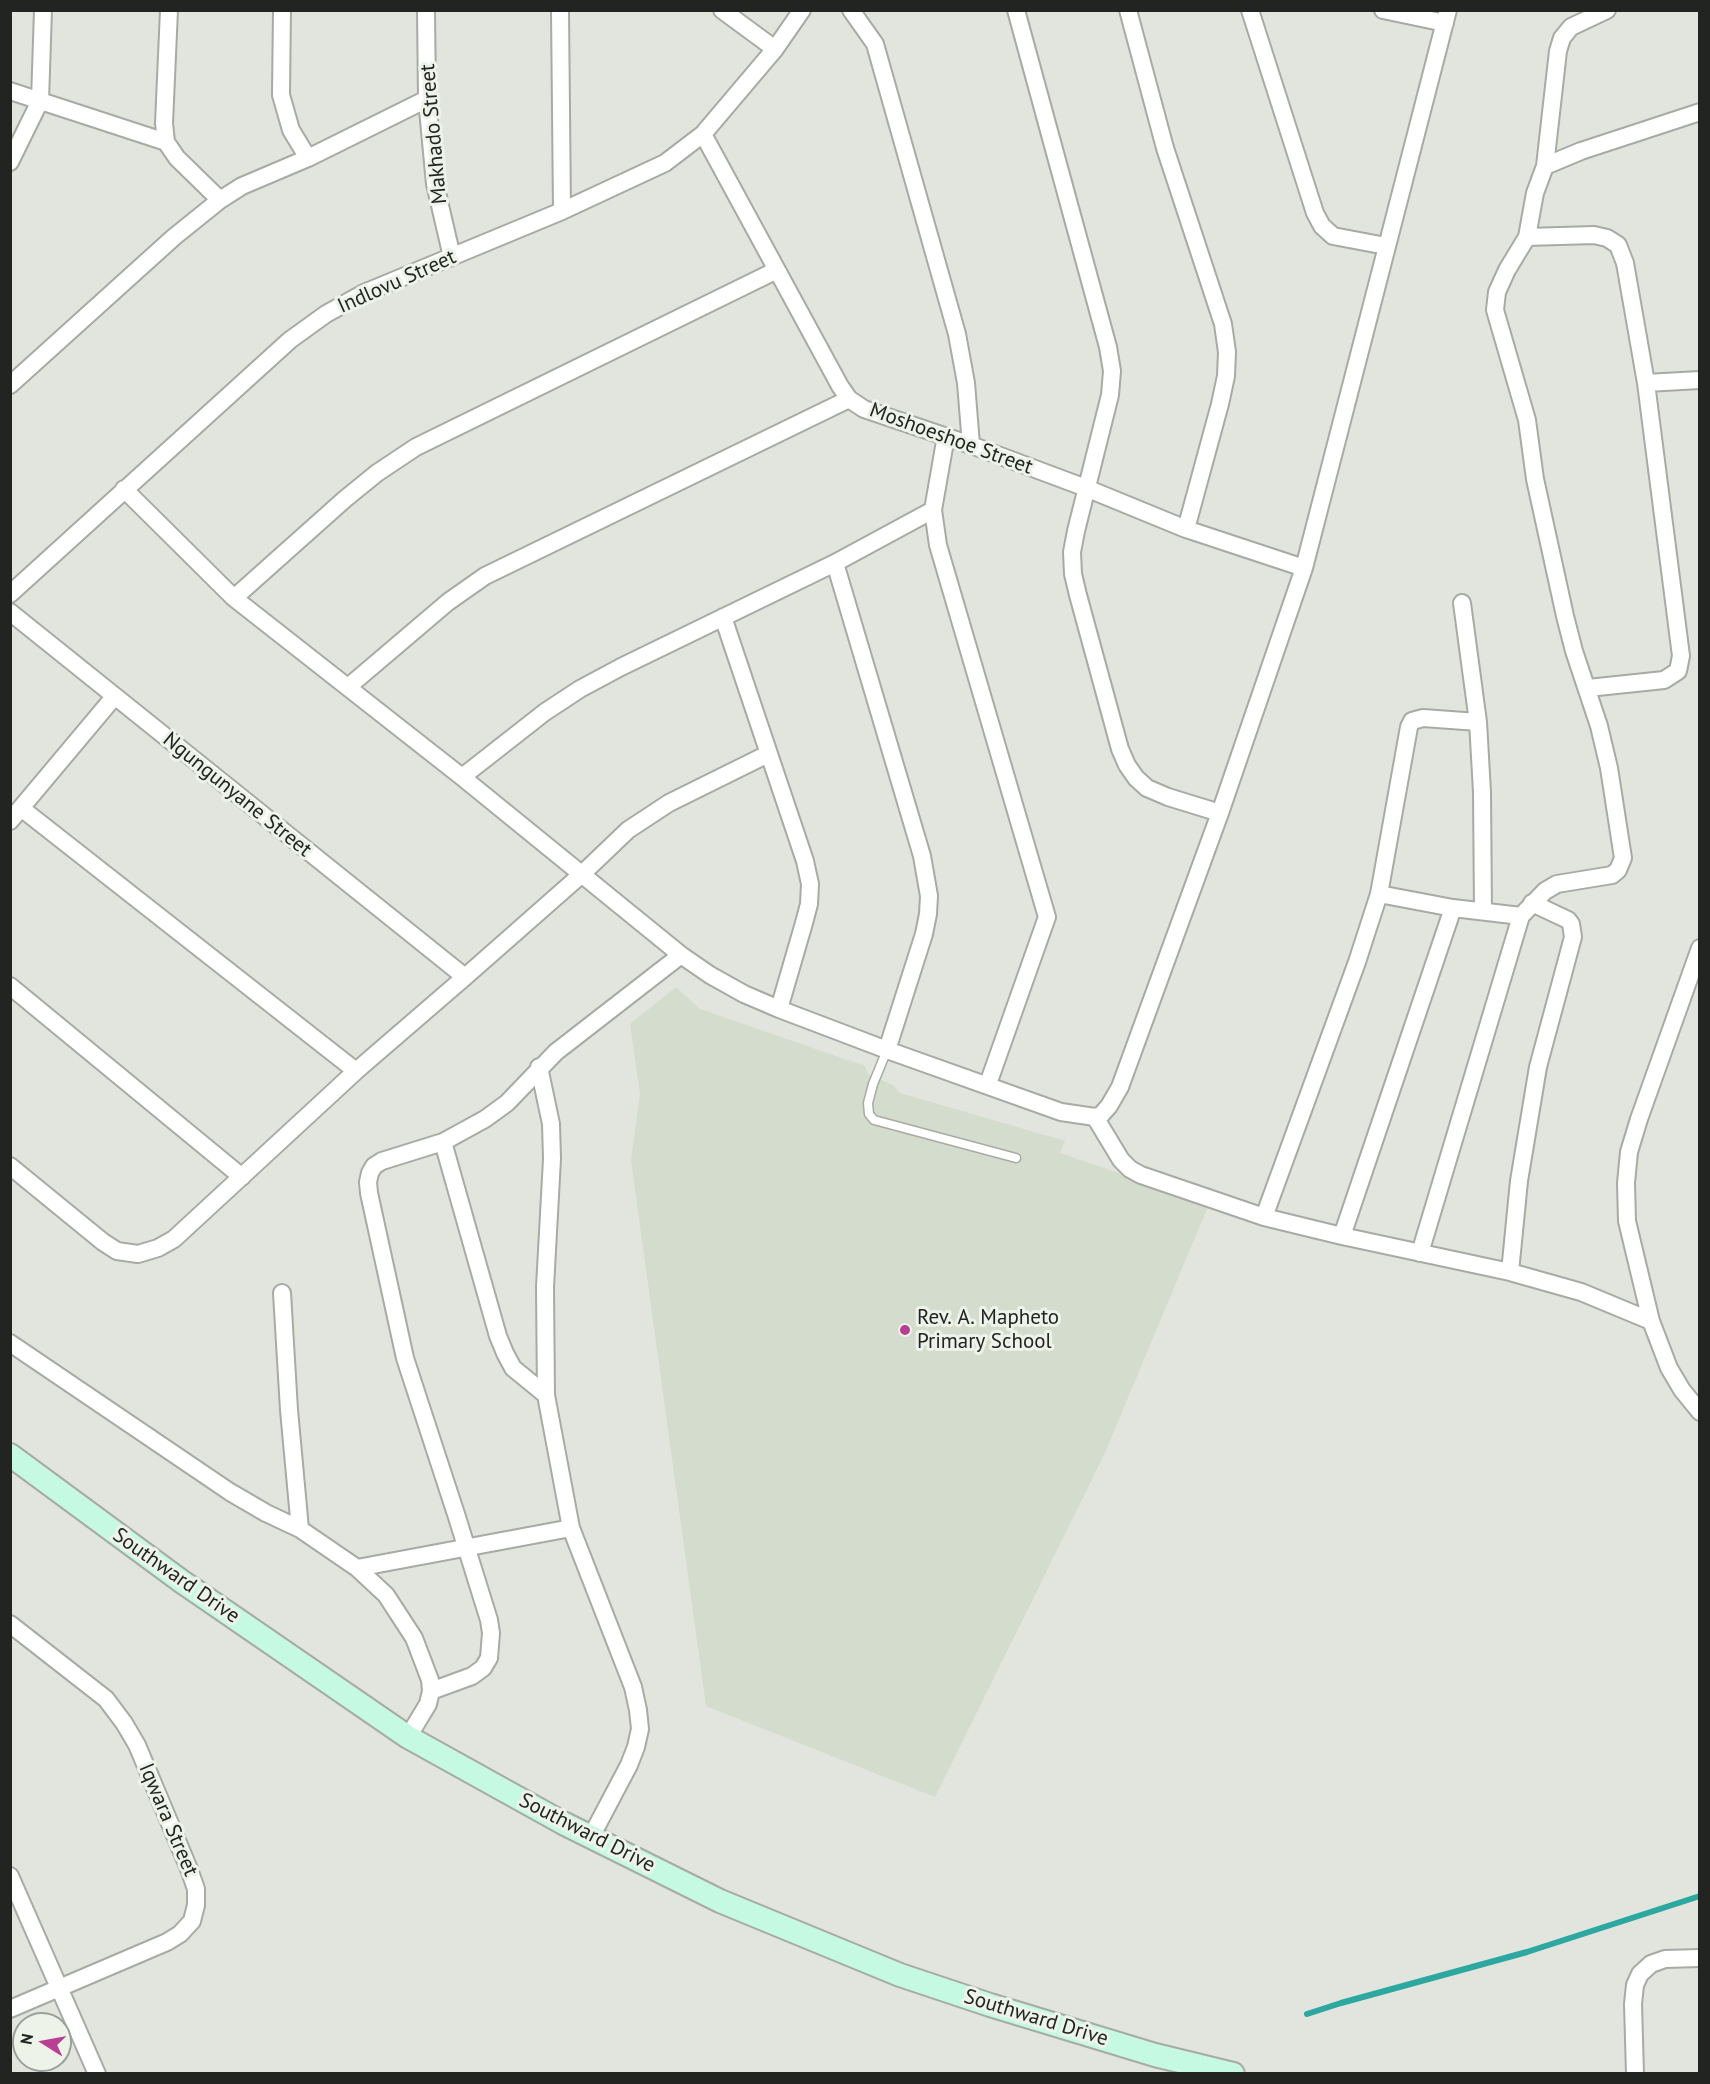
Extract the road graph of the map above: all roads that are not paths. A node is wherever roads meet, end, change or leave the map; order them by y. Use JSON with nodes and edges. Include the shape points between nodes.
{"nodes":[{"id":1,"x":43,"y":10,"type":"edge"},
{"id":2,"x":169,"y":10,"type":"edge"},
{"id":3,"x":282,"y":10,"type":"edge"},
{"id":4,"x":426,"y":10,"type":"edge"},
{"id":5,"x":560,"y":10,"type":"edge"},
{"id":6,"x":722,"y":10,"type":"edge"},
{"id":7,"x":802,"y":10,"type":"edge"},
{"id":8,"x":851,"y":10,"type":"edge"},
{"id":9,"x":1016,"y":10,"type":"edge"},
{"id":10,"x":1128,"y":10,"type":"edge"},
{"id":11,"x":1250,"y":10,"type":"edge"},
{"id":12,"x":1383,"y":10,"type":"edge"},
{"id":13,"x":1607,"y":10,"type":"edge"},
{"id":14,"x":1447,"y":17,"type":"edge"},
{"id":15,"x":775,"y":49,"type":"junction"},
{"id":16,"x":10,"y":91,"type":"edge"},
{"id":17,"x":427,"y":99,"type":"junction"},
{"id":18,"x":40,"y":101,"type":"junction"},
{"id":19,"x":1700,"y":112,"type":"edge"},
{"id":20,"x":703,"y":134,"type":"junction"},
{"id":21,"x":166,"y":142,"type":"junction"},
{"id":22,"x":308,"y":158,"type":"junction"},
{"id":23,"x":10,"y":162,"type":"edge"},
{"id":24,"x":1545,"y":166,"type":"junction"},
{"id":25,"x":220,"y":200,"type":"junction"},
{"id":26,"x":562,"y":211,"type":"junction"},
{"id":27,"x":1527,"y":237,"type":"junction"},
{"id":28,"x":1386,"y":246,"type":"junction"},
{"id":29,"x":452,"y":257,"type":"junction"},
{"id":30,"x":777,"y":270,"type":"junction"},
{"id":31,"x":1700,"y":380,"type":"edge"},
{"id":32,"x":1646,"y":383,"type":"junction"},
{"id":33,"x":10,"y":385,"type":"edge"},
{"id":34,"x":849,"y":399,"type":"junction"},
{"id":35,"x":946,"y":436,"type":"junction"},
{"id":36,"x":971,"y":445,"type":"junction"},
{"id":37,"x":1086,"y":488,"type":"junction"},
{"id":38,"x":124,"y":489,"type":"junction"},
{"id":39,"x":933,"y":510,"type":"junction"},
{"id":40,"x":1186,"y":529,"type":"junction"},
{"id":41,"x":835,"y":563,"type":"junction"},
{"id":42,"x":1304,"y":568,"type":"junction"},
{"id":43,"x":10,"y":594,"type":"edge"},
{"id":44,"x":234,"y":598,"type":"junction"},
{"id":45,"x":1462,"y":603,"type":"dead end"},
{"id":46,"x":10,"y":612,"type":"edge"},
{"id":47,"x":723,"y":617,"type":"junction"},
{"id":48,"x":348,"y":687,"type":"junction"},
{"id":49,"x":1588,"y":688,"type":"junction"},
{"id":50,"x":114,"y":697,"type":"junction"},
{"id":51,"x":1478,"y":722,"type":"junction"},
{"id":52,"x":768,"y":754,"type":"junction"},
{"id":53,"x":462,"y":777,"type":"junction"},
{"id":54,"x":1220,"y":813,"type":"junction"},
{"id":55,"x":16,"y":815,"type":"edge"},
{"id":56,"x":582,"y":873,"type":"junction"},
{"id":57,"x":1379,"y":894,"type":"junction"},
{"id":58,"x":1453,"y":908,"type":"junction"},
{"id":59,"x":1526,"y":910,"type":"junction"},
{"id":60,"x":1483,"y":911,"type":"junction"},
{"id":61,"x":1700,"y":948,"type":"edge"},
{"id":62,"x":681,"y":955,"type":"junction"},
{"id":63,"x":465,"y":977,"type":"junction"},
{"id":64,"x":10,"y":986,"type":"edge"},
{"id":65,"x":779,"y":1010,"type":"junction"},
{"id":66,"x":887,"y":1050,"type":"junction"},
{"id":67,"x":539,"y":1067,"type":"junction"},
{"id":68,"x":356,"y":1071,"type":"junction"},
{"id":69,"x":988,"y":1084,"type":"junction"},
{"id":70,"x":1095,"y":1117,"type":"junction"},
{"id":71,"x":443,"y":1142,"type":"junction"},
{"id":72,"x":1016,"y":1158,"type":"dead end"},
{"id":73,"x":10,"y":1166,"type":"edge"},
{"id":74,"x":242,"y":1176,"type":"junction"},
{"id":75,"x":1264,"y":1217,"type":"junction"},
{"id":76,"x":1342,"y":1236,"type":"junction"},
{"id":77,"x":1420,"y":1253,"type":"junction"},
{"id":78,"x":1510,"y":1272,"type":"junction"},
{"id":79,"x":282,"y":1293,"type":"dead end"},
{"id":80,"x":1651,"y":1321,"type":"junction"},
{"id":81,"x":10,"y":1343,"type":"edge"},
{"id":82,"x":546,"y":1395,"type":"junction"},
{"id":83,"x":1700,"y":1412,"type":"edge"},
{"id":84,"x":10,"y":1455,"type":"edge"},
{"id":85,"x":571,"y":1528,"type":"junction"},
{"id":86,"x":300,"y":1529,"type":"junction"},
{"id":87,"x":466,"y":1547,"type":"junction"},
{"id":88,"x":357,"y":1568,"type":"junction"},
{"id":89,"x":10,"y":1624,"type":"edge"},
{"id":90,"x":431,"y":1691,"type":"junction"},
{"id":91,"x":408,"y":1737,"type":"junction"},
{"id":92,"x":591,"y":1837,"type":"junction"},
{"id":93,"x":10,"y":1876,"type":"edge"},
{"id":94,"x":1700,"y":1958,"type":"edge"},
{"id":95,"x":59,"y":1988,"type":"junction"},
{"id":96,"x":10,"y":2008,"type":"edge"},
{"id":97,"x":97,"y":2073,"type":"edge"},
{"id":98,"x":1229,"y":2073,"type":"edge"},
{"id":99,"x":1635,"y":2073,"type":"edge"}],
"edges":[{"from":1,"to":18,"type":"street"},
{"from":2,"to":21,"type":"street"},
{"from":3,"to":22,"type":"street","via":[[281,95],[291,130]]},
{"from":4,"to":17,"type":"street","name":"Makhado Street"},
{"from":5,"to":26,"type":"street"},
{"from":6,"to":15,"type":"street"},
{"from":7,"to":15,"type":"street","name":"Indlovu Street"},
{"from":8,"to":36,"type":"street","via":[[875,44],[957,334]]},
{"from":9,"to":37,"type":"street","via":[[1112,370],[1110,395]]},
{"from":10,"to":40,"type":"street","via":[[1165,148],[1223,324],[1227,352],[1222,395]]},
{"from":11,"to":28,"type":"street","via":[[1322,226],[1333,236]]},
{"from":12,"to":14,"type":"street"},
{"from":13,"to":24,"type":"street","via":[[1571,27],[1562,38]]},
{"from":14,"to":28,"type":"street"},
{"from":15,"to":20,"type":"street","name":"Indlovu Street"},
{"from":16,"to":18,"type":"street"},
{"from":17,"to":22,"type":"street"},
{"from":17,"to":29,"type":"street","name":"Makhado Street","via":[[435,184]]},
{"from":18,"to":21,"type":"street"},
{"from":18,"to":23,"type":"street"},
{"from":19,"to":24,"type":"street"},
{"from":20,"to":26,"type":"street","name":"Indlovu Street","via":[[665,163]]},
{"from":20,"to":30,"type":"street","name":"Moshoeshoe Street"},
{"from":21,"to":25,"type":"street"},
{"from":22,"to":25,"type":"street","via":[[242,186]]},
{"from":24,"to":27,"type":"street","via":[[1535,193]]},
{"from":25,"to":33,"type":"street"},
{"from":26,"to":29,"type":"street","name":"Indlovu Street"},
{"from":27,"to":32,"type":"street","via":[[1594,236],[1618,245],[1625,263]]},
{"from":27,"to":49,"type":"street","via":[[1497,292],[1495,310],[1527,420],[1535,480],[1565,616]]},
{"from":28,"to":42,"type":"street"},
{"from":29,"to":38,"type":"street","name":"Indlovu Street","via":[[364,293],[326,314],[290,340]]},
{"from":30,"to":34,"type":"street","name":"Moshoeshoe Street"},
{"from":30,"to":44,"type":"street","via":[[416,447],[377,473]]},
{"from":31,"to":32,"type":"street"},
{"from":32,"to":49,"type":"street","via":[[1681,656],[1678,671],[1664,680]]},
{"from":34,"to":35,"type":"street","name":"Moshoeshoe Street","via":[[864,409]]},
{"from":34,"to":48,"type":"street","via":[[485,576],[448,602]]},
{"from":35,"to":36,"type":"street","name":"Moshoeshoe Street"},
{"from":35,"to":39,"type":"street"},
{"from":36,"to":37,"type":"street","name":"Moshoeshoe Street"},
{"from":37,"to":40,"type":"street","name":"Moshoeshoe Street"},
{"from":37,"to":54,"type":"street","via":[[1072,552],[1073,574],[1120,749],[1147,788]]},
{"from":38,"to":43,"type":"street","name":"Indlovu Street"},
{"from":38,"to":44,"type":"street"},
{"from":39,"to":41,"type":"street"},
{"from":39,"to":69,"type":"street","via":[[938,545],[1047,917]]},
{"from":40,"to":42,"type":"street","name":"Moshoeshoe Street"},
{"from":41,"to":47,"type":"street"},
{"from":41,"to":66,"type":"street","via":[[922,855],[929,896],[924,934]]},
{"from":42,"to":54,"type":"street"},
{"from":44,"to":48,"type":"street"},
{"from":45,"to":51,"type":"street"},
{"from":46,"to":50,"type":"street","name":"Ngungunyane Street"},
{"from":47,"to":52,"type":"street"},
{"from":47,"to":53,"type":"street","via":[[580,689]]},
{"from":48,"to":53,"type":"street"},
{"from":49,"to":59,"type":"street","via":[[1609,768],[1622,865],[1612,874],[1557,884]]},
{"from":50,"to":55,"type":"street"},
{"from":50,"to":63,"type":"street","name":"Ngungunyane Street"},
{"from":51,"to":57,"type":"street","via":[[1423,718],[1412,721]]},
{"from":51,"to":60,"type":"street"},
{"from":52,"to":56,"type":"street","via":[[647,816]]},
{"from":52,"to":65,"type":"street","via":[[810,884],[809,904]]},
{"from":53,"to":56,"type":"street"},
{"from":54,"to":70,"type":"street","via":[[1120,1086],[1109,1106]]},
{"from":55,"to":68,"type":"street"},
{"from":56,"to":62,"type":"street"},
{"from":56,"to":63,"type":"street"},
{"from":57,"to":58,"type":"street"},
{"from":57,"to":75,"type":"street"},
{"from":58,"to":60,"type":"street"},
{"from":58,"to":76,"type":"street"},
{"from":59,"to":60,"type":"street"},
{"from":59,"to":77,"type":"street"},
{"from":59,"to":78,"type":"street","via":[[1568,920],[1572,937],[1538,1067],[1519,1181]]},
{"from":61,"to":80,"type":"street","via":[[1629,1152],[1627,1221]]},
{"from":62,"to":65,"type":"street","via":[[710,975]]},
{"from":62,"to":67,"type":"street"},
{"from":63,"to":68,"type":"street"},
{"from":64,"to":74,"type":"street"},
{"from":65,"to":66,"type":"street"},
{"from":66,"to":69,"type":"street"},
{"from":66,"to":72,"type":"lane","via":[[868,1103],[874,1120]]},
{"from":67,"to":71,"type":"street","via":[[507,1102]]},
{"from":67,"to":82,"type":"street","via":[[551,1124],[552,1159],[545,1287]]},
{"from":68,"to":74,"type":"street"},
{"from":69,"to":70,"type":"street","via":[[1061,1112]]},
{"from":70,"to":75,"type":"street","via":[[1130,1169]]},
{"from":71,"to":82,"type":"street","via":[[505,1353],[513,1368]]},
{"from":71,"to":87,"type":"street","via":[[382,1161],[370,1173],[368,1182],[405,1358]]},
{"from":73,"to":74,"type":"street","via":[[103,1242],[117,1251],[138,1254],[174,1239]]},
{"from":75,"to":76,"type":"street"},
{"from":76,"to":77,"type":"street"},
{"from":77,"to":78,"type":"street"},
{"from":78,"to":80,"type":"street","via":[[1581,1292]]},
{"from":79,"to":86,"type":"street"},
{"from":80,"to":83,"type":"street","via":[[1669,1368]]},
{"from":81,"to":86,"type":"street","via":[[230,1492]]},
{"from":82,"to":85,"type":"street"},
{"from":84,"to":91,"type":"main road","name":"Southward Drive","via":[[181,1581]]},
{"from":85,"to":87,"type":"street"},
{"from":85,"to":92,"type":"street","via":[[633,1687],[640,1729],[629,1765]]},
{"from":86,"to":88,"type":"street"},
{"from":87,"to":88,"type":"street"},
{"from":87,"to":90,"type":"street","via":[[489,1620],[489,1658],[472,1676]]},
{"from":88,"to":90,"type":"street","via":[[386,1595],[414,1638]]},
{"from":89,"to":95,"type":"street","name":"Iqwara Street","via":[[106,1699],[124,1723],[196,1889],[192,1921],[180,1934]]},
{"from":90,"to":91,"type":"street","via":[[428,1704]]},
{"from":91,"to":92,"type":"main road","name":"Southward Drive"},
{"from":92,"to":98,"type":"main road","name":"Southward Drive","via":[[720,1901],[900,1975],[1155,2055]]},
{"from":93,"to":95,"type":"street"},
{"from":94,"to":99,"type":"street","via":[[1665,1959],[1640,1974],[1633,2004]]},
{"from":95,"to":96,"type":"street","name":"Iqwara Street"},
{"from":95,"to":97,"type":"street"}]}
